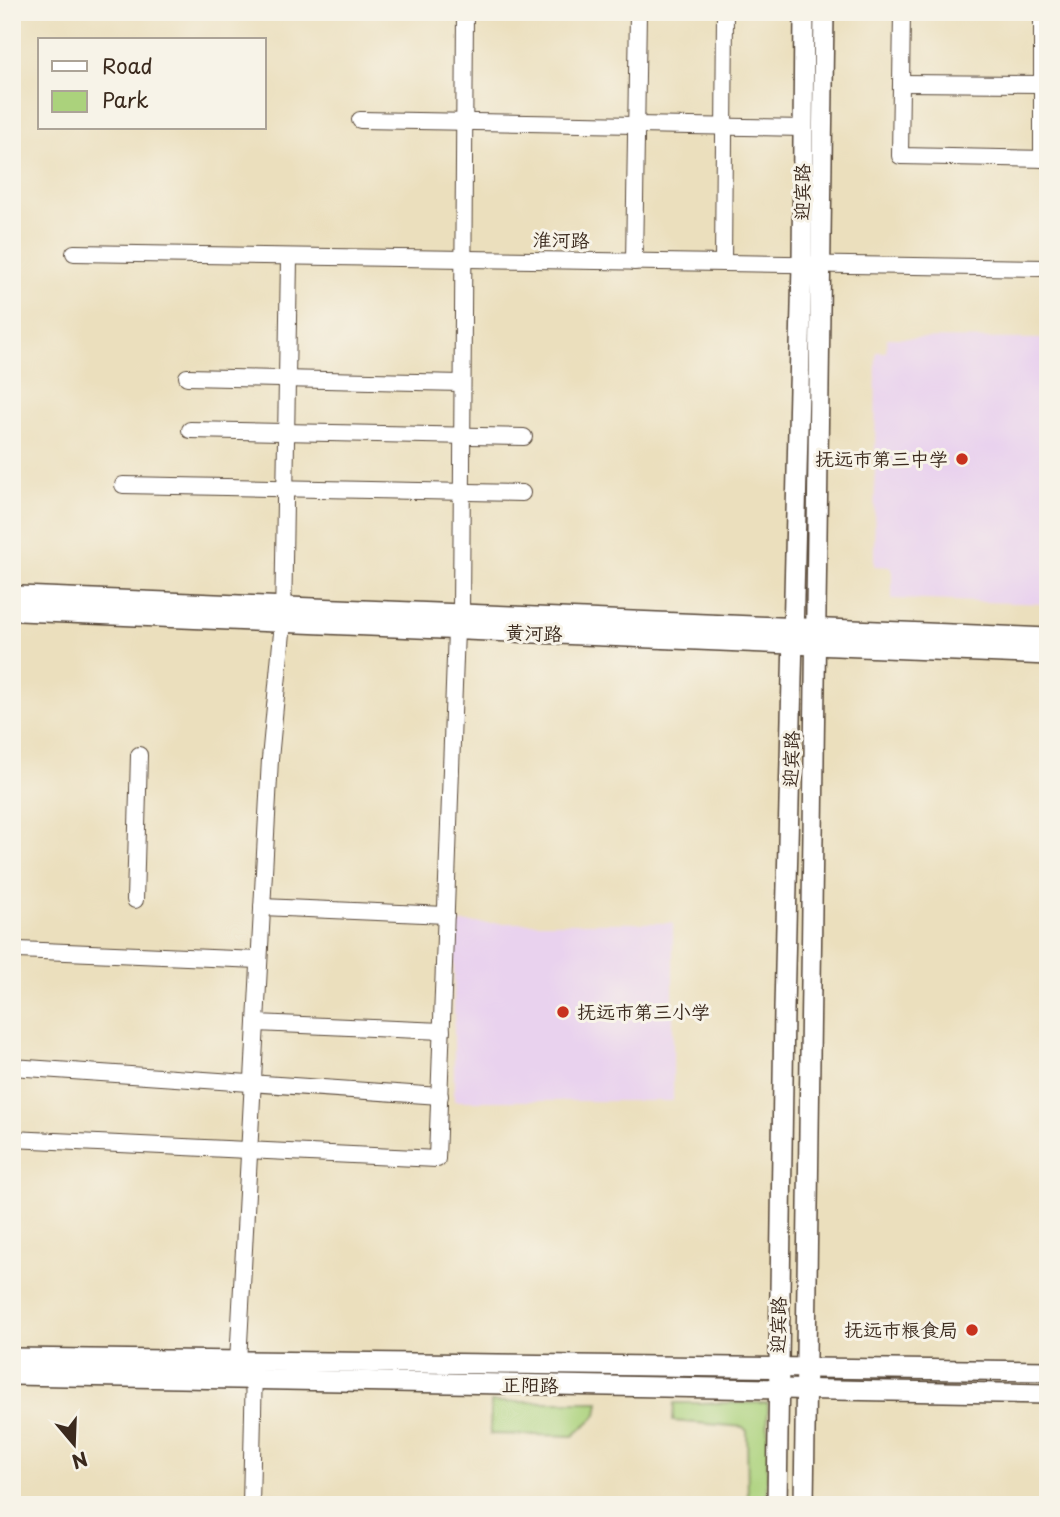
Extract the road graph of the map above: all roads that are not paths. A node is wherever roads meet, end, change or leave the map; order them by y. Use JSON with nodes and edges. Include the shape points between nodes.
{"nodes":[{"id":1,"x":465,"y":12,"type":"edge"},
{"id":2,"x":638,"y":12,"type":"edge"},
{"id":3,"x":725,"y":12,"type":"edge"},
{"id":4,"x":804,"y":12,"type":"edge"},
{"id":5,"x":824,"y":12,"type":"edge"},
{"id":6,"x":902,"y":12,"type":"edge"},
{"id":7,"x":1042,"y":12,"type":"edge"},
{"id":8,"x":901,"y":83,"type":"junction"},
{"id":9,"x":1042,"y":84,"type":"junction"},
{"id":10,"x":360,"y":120,"type":"dead end"},
{"id":11,"x":464,"y":124,"type":"junction"},
{"id":12,"x":636,"y":126,"type":"junction"},
{"id":13,"x":722,"y":127,"type":"junction"},
{"id":14,"x":803,"y":128,"type":"junction"},
{"id":15,"x":1045,"y":159,"type":"edge"},
{"id":16,"x":75,"y":253,"type":"dead end"},
{"id":17,"x":289,"y":257,"type":"junction"},
{"id":18,"x":463,"y":260,"type":"junction"},
{"id":19,"x":634,"y":262,"type":"junction"},
{"id":20,"x":723,"y":264,"type":"junction"},
{"id":21,"x":811,"y":265,"type":"junction"},
{"id":22,"x":1048,"y":268,"type":"edge"},
{"id":23,"x":187,"y":377,"type":"dead end"},
{"id":24,"x":288,"y":379,"type":"junction"},
{"id":25,"x":462,"y":383,"type":"junction"},
{"id":26,"x":190,"y":430,"type":"dead end"},
{"id":27,"x":287,"y":432,"type":"junction"},
{"id":28,"x":462,"y":436,"type":"junction"},
{"id":29,"x":524,"y":438,"type":"dead end"},
{"id":30,"x":123,"y":485,"type":"dead end"},
{"id":31,"x":286,"y":488,"type":"junction"},
{"id":32,"x":461,"y":492,"type":"junction"},
{"id":33,"x":522,"y":493,"type":"dead end"},
{"id":34,"x":20,"y":603,"type":"dead end"},
{"id":35,"x":284,"y":614,"type":"junction"},
{"id":36,"x":458,"y":622,"type":"junction"},
{"id":37,"x":794,"y":635,"type":"junction"},
{"id":38,"x":817,"y":636,"type":"junction"},
{"id":39,"x":1048,"y":638,"type":"edge"},
{"id":40,"x":1048,"y":655,"type":"edge"},
{"id":41,"x":139,"y":755,"type":"dead end"},
{"id":42,"x":135,"y":900,"type":"dead end"},
{"id":43,"x":262,"y":907,"type":"junction"},
{"id":44,"x":446,"y":915,"type":"junction"},
{"id":45,"x":18,"y":950,"type":"dead end"},
{"id":46,"x":259,"y":960,"type":"junction"},
{"id":47,"x":256,"y":1023,"type":"junction"},
{"id":48,"x":442,"y":1031,"type":"junction"},
{"id":49,"x":12,"y":1067,"type":"edge"},
{"id":50,"x":253,"y":1085,"type":"junction"},
{"id":51,"x":440,"y":1096,"type":"junction"},
{"id":52,"x":12,"y":1139,"type":"edge"},
{"id":53,"x":249,"y":1149,"type":"junction"},
{"id":54,"x":12,"y":1358,"type":"edge"},
{"id":55,"x":778,"y":1366,"type":"junction"},
{"id":56,"x":806,"y":1367,"type":"junction"},
{"id":57,"x":248,"y":1368,"type":"junction"},
{"id":58,"x":1048,"y":1371,"type":"edge"},
{"id":59,"x":12,"y":1375,"type":"edge"},
{"id":60,"x":777,"y":1389,"type":"junction"},
{"id":61,"x":805,"y":1389,"type":"junction"},
{"id":62,"x":1048,"y":1394,"type":"edge"},
{"id":63,"x":251,"y":1505,"type":"edge"},
{"id":64,"x":777,"y":1505,"type":"edge"},
{"id":65,"x":804,"y":1505,"type":"edge"}],
"edges":[{"from":1,"to":11,"type":"street"},
{"from":2,"to":12,"type":"street"},
{"from":3,"to":13,"type":"street"},
{"from":4,"to":14,"type":"main road","name":"迎宾路"},
{"from":5,"to":21,"type":"main road","name":"迎宾路"},
{"from":6,"to":8,"type":"street"},
{"from":7,"to":9,"type":"street"},
{"from":8,"to":9,"type":"street"},
{"from":8,"to":15,"type":"street","via":[[900,156]]},
{"from":9,"to":15,"type":"street"},
{"from":10,"to":11,"type":"street"},
{"from":11,"to":12,"type":"street"},
{"from":11,"to":18,"type":"street"},
{"from":12,"to":13,"type":"street"},
{"from":12,"to":19,"type":"street"},
{"from":13,"to":14,"type":"street"},
{"from":13,"to":20,"type":"street"},
{"from":14,"to":21,"type":"main road","name":"迎宾路"},
{"from":16,"to":17,"type":"street","name":"淮河路"},
{"from":17,"to":18,"type":"street","name":"淮河路"},
{"from":17,"to":24,"type":"street"},
{"from":18,"to":19,"type":"street","name":"淮河路"},
{"from":18,"to":25,"type":"street"},
{"from":19,"to":20,"type":"street","name":"淮河路"},
{"from":20,"to":21,"type":"street","name":"淮河路"},
{"from":21,"to":22,"type":"street","name":"淮河路"},
{"from":21,"to":37,"type":"main road","name":"迎宾路"},
{"from":21,"to":38,"type":"main road","name":"迎宾路"},
{"from":23,"to":24,"type":"street"},
{"from":24,"to":25,"type":"street"},
{"from":24,"to":27,"type":"street"},
{"from":25,"to":28,"type":"street"},
{"from":26,"to":27,"type":"street"},
{"from":27,"to":28,"type":"street"},
{"from":27,"to":31,"type":"street"},
{"from":28,"to":29,"type":"street"},
{"from":28,"to":32,"type":"street"},
{"from":30,"to":31,"type":"street"},
{"from":31,"to":32,"type":"street"},
{"from":31,"to":35,"type":"street"},
{"from":32,"to":33,"type":"street"},
{"from":32,"to":36,"type":"street"},
{"from":34,"to":35,"type":"main road","name":"黄河路"},
{"from":35,"to":36,"type":"main road","name":"黄河路"},
{"from":35,"to":43,"type":"street"},
{"from":36,"to":37,"type":"main road","name":"黄河路"},
{"from":36,"to":44,"type":"street"},
{"from":37,"to":38,"type":"main road","name":"黄河路"},
{"from":37,"to":55,"type":"main road","name":"迎宾路"},
{"from":38,"to":39,"type":"main road","name":"黄河路"},
{"from":38,"to":40,"type":"main road","name":"黄河路"},
{"from":38,"to":56,"type":"main road","name":"迎宾路"},
{"from":41,"to":42,"type":"street"},
{"from":43,"to":44,"type":"street"},
{"from":43,"to":46,"type":"street"},
{"from":44,"to":48,"type":"street"},
{"from":45,"to":46,"type":"street"},
{"from":46,"to":47,"type":"street"},
{"from":47,"to":48,"type":"street"},
{"from":47,"to":50,"type":"street"},
{"from":48,"to":51,"type":"street"},
{"from":49,"to":50,"type":"street"},
{"from":50,"to":51,"type":"street"},
{"from":50,"to":53,"type":"street"},
{"from":51,"to":53,"type":"street","via":[[437,1158]]},
{"from":52,"to":53,"type":"street"},
{"from":53,"to":57,"type":"street"},
{"from":54,"to":57,"type":"main road","name":"正阳路"},
{"from":55,"to":56,"type":"main road","name":"正阳路"},
{"from":55,"to":57,"type":"main road","name":"正阳路"},
{"from":55,"to":60,"type":"main road","name":"迎宾路"},
{"from":56,"to":58,"type":"main road","name":"正阳路"},
{"from":56,"to":61,"type":"main road","name":"迎宾路"},
{"from":57,"to":59,"type":"main road","name":"正阳路"},
{"from":57,"to":60,"type":"main road","name":"正阳路"},
{"from":57,"to":63,"type":"street"},
{"from":60,"to":61,"type":"main road","name":"正阳路"},
{"from":60,"to":64,"type":"main road","name":"迎宾路"},
{"from":61,"to":62,"type":"main road","name":"正阳路"},
{"from":61,"to":65,"type":"main road","name":"迎宾路"}]}
